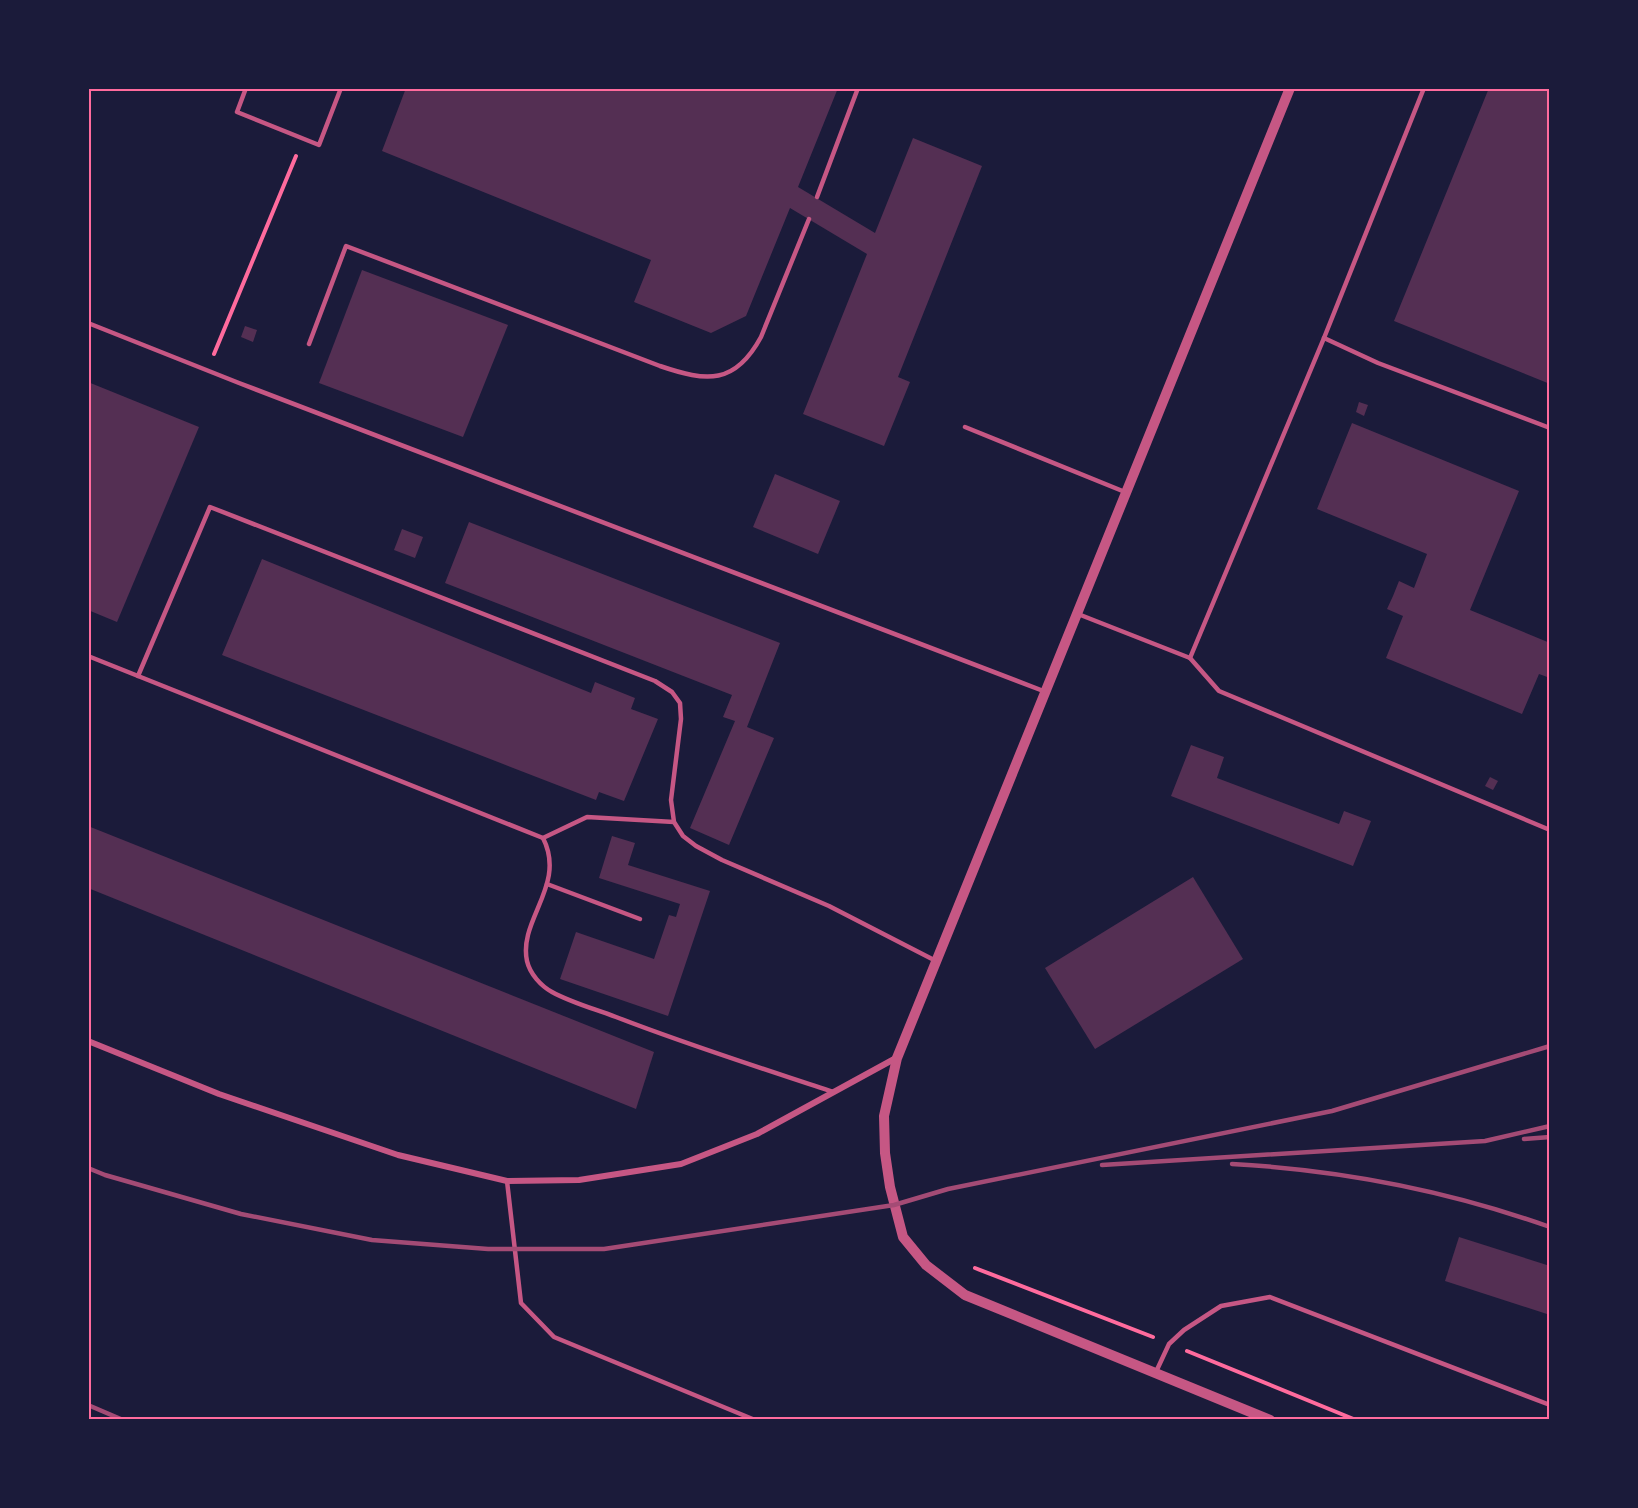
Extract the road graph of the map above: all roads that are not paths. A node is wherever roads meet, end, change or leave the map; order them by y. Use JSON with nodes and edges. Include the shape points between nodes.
{"nodes":[{"id":1,"x":246,"y":88,"type":"edge"},
{"id":2,"x":341,"y":88,"type":"edge"},
{"id":3,"x":858,"y":88,"type":"edge"},
{"id":4,"x":1290,"y":88,"type":"edge"},
{"id":5,"x":1424,"y":88,"type":"edge"},
{"id":6,"x":817,"y":197,"type":"dead end"},
{"id":7,"x":809,"y":219,"type":"dead end"},
{"id":8,"x":88,"y":323,"type":"edge"},
{"id":9,"x":1324,"y":338,"type":"junction"},
{"id":10,"x":309,"y":344,"type":"dead end"},
{"id":11,"x":965,"y":428,"type":"dead end"},
{"id":12,"x":1550,"y":428,"type":"edge"},
{"id":13,"x":1127,"y":493,"type":"junction"},
{"id":14,"x":1078,"y":614,"type":"junction"},
{"id":15,"x":88,"y":656,"type":"edge"},
{"id":16,"x":1190,"y":658,"type":"junction"},
{"id":17,"x":138,"y":676,"type":"junction"},
{"id":18,"x":1046,"y":692,"type":"junction"},
{"id":19,"x":675,"y":822,"type":"junction"},
{"id":20,"x":1550,"y":830,"type":"edge"},
{"id":21,"x":543,"y":838,"type":"junction"},
{"id":22,"x":547,"y":884,"type":"junction"},
{"id":23,"x":640,"y":919,"type":"dead end"},
{"id":24,"x":936,"y":961,"type":"junction"},
{"id":25,"x":88,"y":1041,"type":"edge"},
{"id":26,"x":897,"y":1058,"type":"junction"},
{"id":27,"x":834,"y":1092,"type":"junction"},
{"id":28,"x":507,"y":1181,"type":"junction"},
{"id":29,"x":1155,"y":1374,"type":"junction"},
{"id":30,"x":1550,"y":1405,"type":"edge"},
{"id":31,"x":755,"y":1419,"type":"edge"},
{"id":32,"x":1270,"y":1419,"type":"edge"}],
"edges":[{"from":1,"to":2,"type":"lane","via":[[237,112],[319,145]]},
{"from":3,"to":6,"type":"lane"},
{"from":4,"to":13,"type":"street"},
{"from":5,"to":9,"type":"lane"},
{"from":7,"to":10,"type":"lane","via":[[753,352],[740,367],[724,375],[682,374],[346,246]]},
{"from":8,"to":18,"type":"lane"},
{"from":9,"to":12,"type":"lane","via":[[1378,363]]},
{"from":9,"to":16,"type":"lane"},
{"from":11,"to":13,"type":"lane"},
{"from":13,"to":14,"type":"street"},
{"from":14,"to":16,"type":"lane"},
{"from":14,"to":18,"type":"street"},
{"from":15,"to":17,"type":"lane"},
{"from":16,"to":20,"type":"lane","via":[[1219,691]]},
{"from":17,"to":19,"type":"lane","via":[[210,507],[656,681],[680,703],[671,800]]},
{"from":17,"to":21,"type":"lane"},
{"from":18,"to":24,"type":"street"},
{"from":19,"to":21,"type":"lane","via":[[587,817]]},
{"from":19,"to":24,"type":"lane","via":[[682,836],[696,846],[829,906]]},
{"from":21,"to":22,"type":"lane","via":[[550,852]]},
{"from":22,"to":23,"type":"lane"},
{"from":22,"to":27,"type":"lane","via":[[527,941],[527,961],[535,978],[551,992],[662,1035]]},
{"from":24,"to":26,"type":"street"},
{"from":25,"to":28,"type":"street","via":[[219,1094],[398,1155]]},
{"from":26,"to":27,"type":"street"},
{"from":26,"to":29,"type":"street","via":[[884,1116],[885,1153],[903,1237],[926,1265],[965,1295]]},
{"from":27,"to":28,"type":"street","via":[[757,1134],[681,1164],[579,1180]]},
{"from":28,"to":31,"type":"lane","via":[[521,1303],[554,1336]]},
{"from":29,"to":30,"type":"lane","via":[[1170,1344],[1184,1330],[1221,1306],[1270,1297]]},
{"from":29,"to":32,"type":"street"}]}
